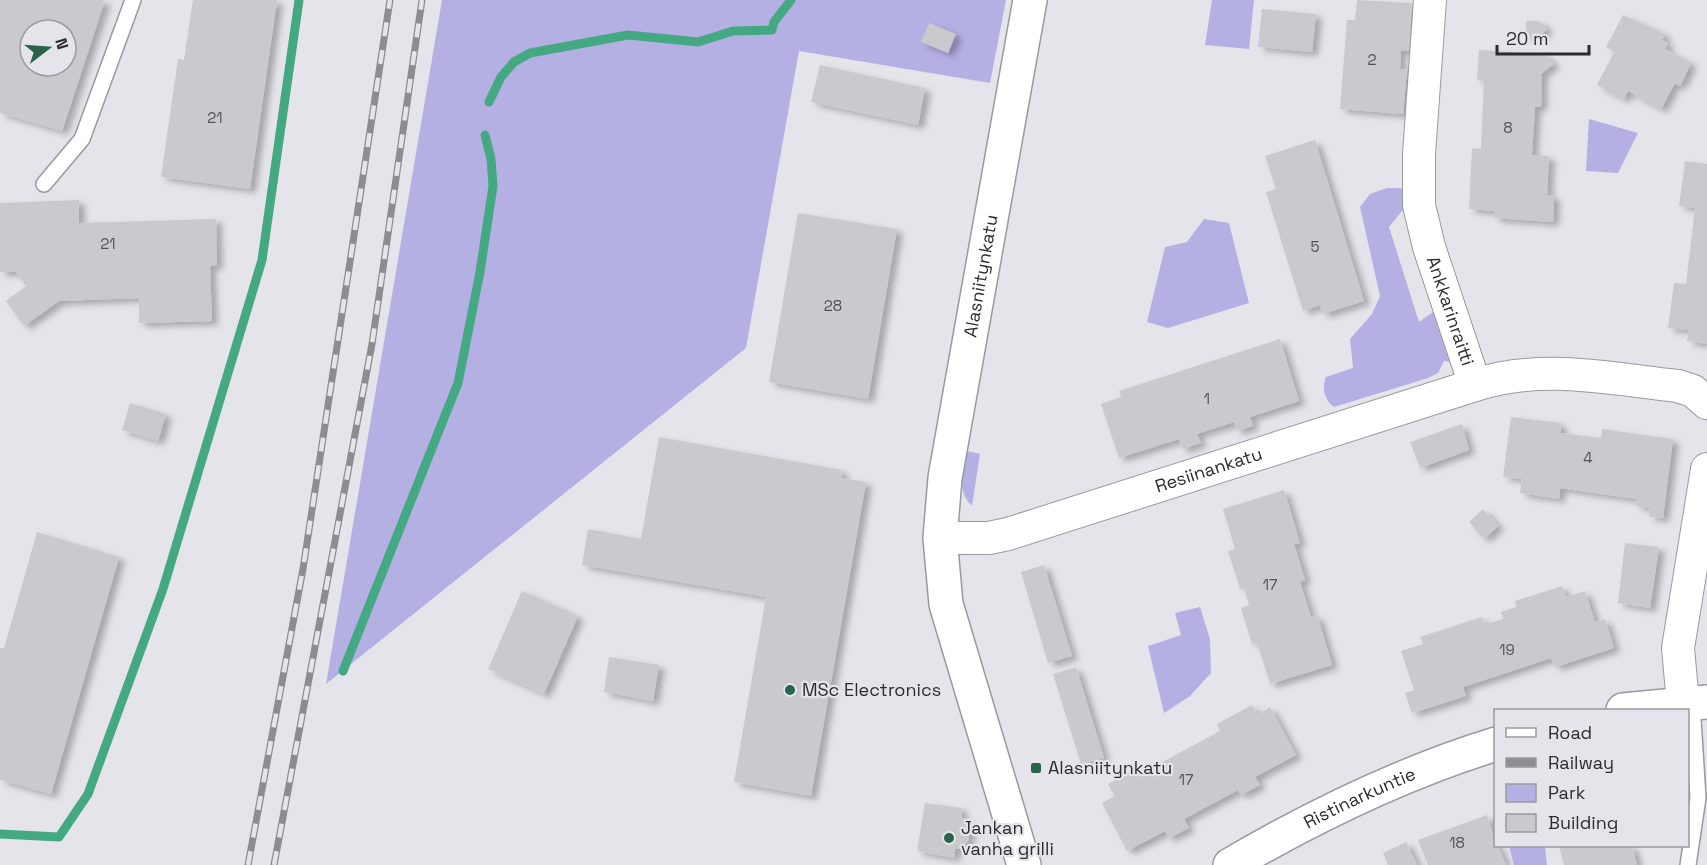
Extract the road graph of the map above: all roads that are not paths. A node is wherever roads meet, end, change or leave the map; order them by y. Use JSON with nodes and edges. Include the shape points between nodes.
{"nodes":[{"id":1,"x":133,"y":0,"type":"edge"},
{"id":2,"x":1030,"y":0,"type":"edge"},
{"id":3,"x":1430,"y":0,"type":"edge"},
{"id":4,"x":44,"y":184,"type":"dead end"},
{"id":5,"x":1475,"y":385,"type":"junction"},
{"id":6,"x":1707,"y":402,"type":"edge"},
{"id":7,"x":1707,"y":469,"type":"edge"},
{"id":8,"x":1707,"y":476,"type":"edge"},
{"id":9,"x":940,"y":538,"type":"junction"},
{"id":10,"x":1694,"y":703,"type":"edge"},
{"id":11,"x":1641,"y":709,"type":"edge"},
{"id":12,"x":1494,"y":745,"type":"edge"},
{"id":13,"x":1023,"y":865,"type":"edge"},
{"id":14,"x":1230,"y":865,"type":"edge"},
{"id":15,"x":1688,"y":865,"type":"edge"}],
"edges":[{"from":1,"to":4,"type":"lane","via":[[82,139]]},
{"from":2,"to":9,"type":"street","name":"Alasniitynkatu","via":[[945,478]]},
{"from":3,"to":5,"type":"street","name":"Ankkarinraitti","via":[[1419,205],[1428,247]]},
{"from":5,"to":6,"type":"street","name":"Ankkarinraitti","via":[[1513,374],[1558,373],[1678,386]]},
{"from":5,"to":9,"type":"street","name":"Resiinankatu","via":[[1008,534]]},
{"from":7,"to":8,"type":"street"},
{"from":8,"to":10,"type":"street","via":[[1678,648]]},
{"from":9,"to":13,"type":"street","name":"Alasniitynkatu","via":[[942,576],[952,627]]},
{"from":10,"to":11,"type":"street"},
{"from":10,"to":15,"type":"lane","via":[[1698,798]]},
{"from":12,"to":14,"type":"street","name":"Ristinarkuntie","via":[[1401,778],[1332,809]]}]}
